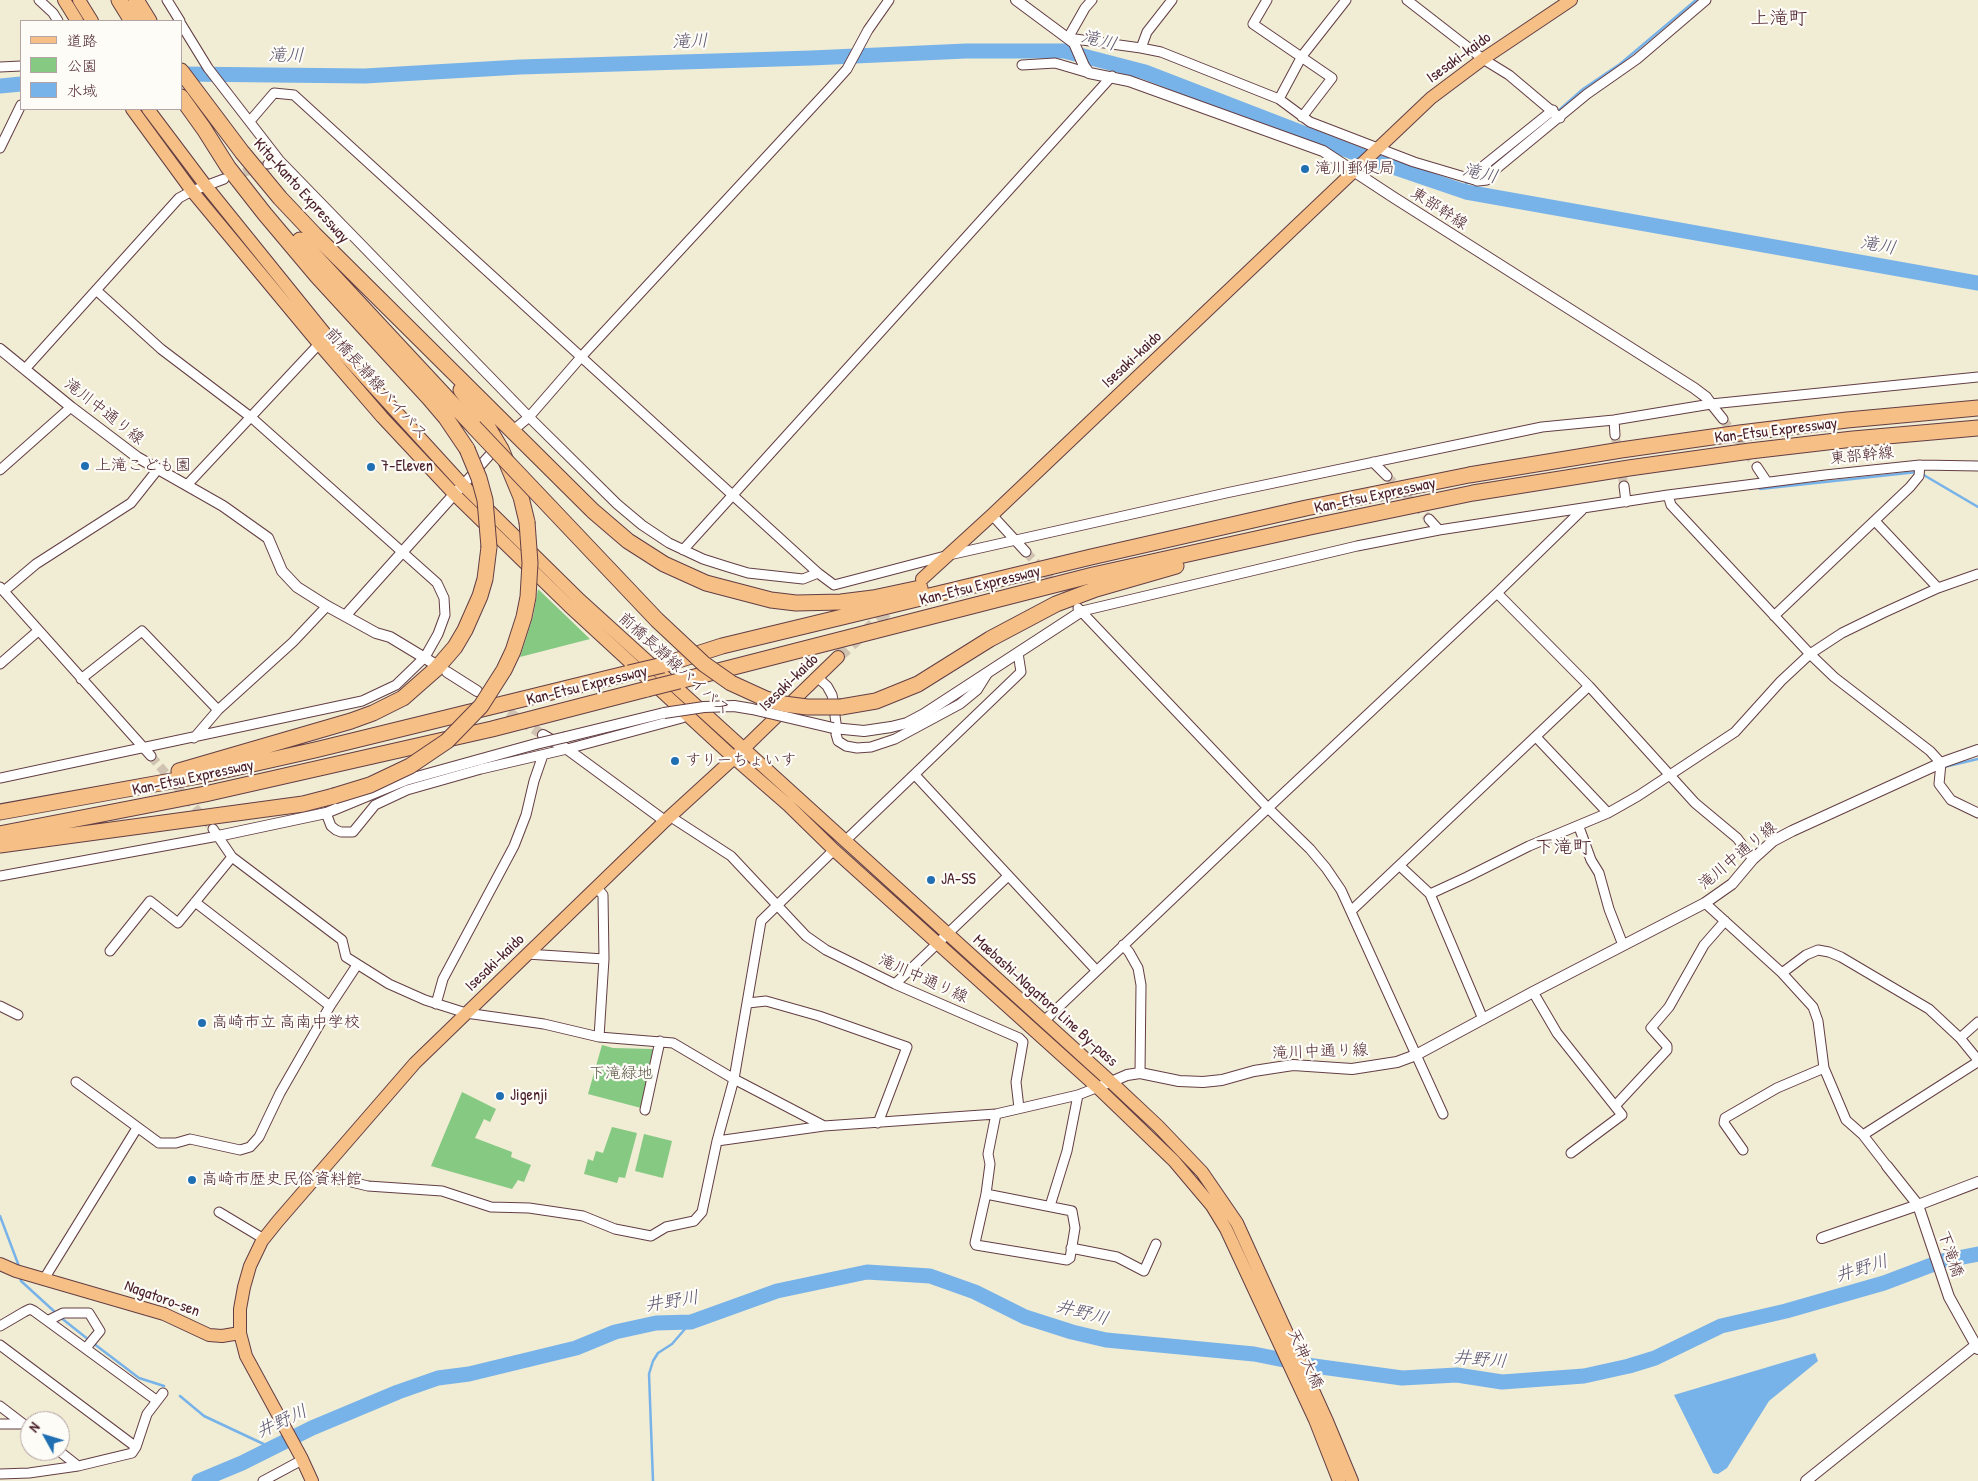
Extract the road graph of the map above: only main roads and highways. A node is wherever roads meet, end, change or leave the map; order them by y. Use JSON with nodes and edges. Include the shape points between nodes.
{"nodes":[{"id":1,"x":64,"y":0,"type":"edge"},
{"id":2,"x":79,"y":0,"type":"edge"},
{"id":3,"x":119,"y":0,"type":"edge"},
{"id":4,"x":136,"y":0,"type":"edge"},
{"id":5,"x":1571,"y":0,"type":"edge"},
{"id":6,"x":76,"y":20,"type":"edge"},
{"id":7,"x":91,"y":20,"type":"edge"},
{"id":8,"x":131,"y":20,"type":"edge"},
{"id":9,"x":148,"y":20,"type":"edge"},
{"id":10,"x":182,"y":74,"type":"edge"},
{"id":11,"x":187,"y":92,"type":"edge"},
{"id":12,"x":133,"y":110,"type":"edge"},
{"id":13,"x":149,"y":110,"type":"edge"},
{"id":14,"x":204,"y":129,"type":"junction"},
{"id":15,"x":406,"y":326,"type":"junction"},
{"id":16,"x":1978,"y":408,"type":"edge"},
{"id":17,"x":1978,"y":428,"type":"edge"},
{"id":18,"x":459,"y":490,"type":"junction"},
{"id":19,"x":1310,"y":527,"type":"junction"},
{"id":20,"x":1091,"y":556,"type":"junction"},
{"id":21,"x":922,"y":578,"type":"dead end"},
{"id":22,"x":838,"y":657,"type":"tunnel mouth"},
{"id":23,"x":739,"y":754,"type":"junction"},
{"id":24,"x":79,"y":799,"type":"junction"},
{"id":25,"x":0,"y":812,"type":"edge"},
{"id":26,"x":0,"y":834,"type":"edge"},
{"id":27,"x":0,"y":845,"type":"edge"},
{"id":28,"x":943,"y":939,"type":"junction"},
{"id":29,"x":0,"y":1264,"type":"edge"},
{"id":30,"x":1273,"y":1313,"type":"junction"},
{"id":31,"x":240,"y":1333,"type":"junction"},
{"id":32,"x":1321,"y":1420,"type":"junction"},
{"id":33,"x":312,"y":1481,"type":"edge"},
{"id":34,"x":1339,"y":1481,"type":"edge"},
{"id":35,"x":1352,"y":1481,"type":"edge"}],
"edges":[{"from":1,"to":6,"type":"main road"},
{"from":2,"to":7,"type":"main road"},
{"from":3,"to":8,"type":"highway"},
{"from":4,"to":9,"type":"highway"},
{"from":5,"to":21,"type":"main road","name":"Isesaki-kaido","via":[[1431,98]]},
{"from":10,"to":11,"type":"highway","name":"Kita-Kanto Expressway"},
{"from":11,"to":14,"type":"highway","name":"Kita-Kanto Expressway"},
{"from":11,"to":15,"type":"highway","name":"Kita-Kanto Expressway","via":[[280,198]]},
{"from":12,"to":18,"type":"main road","name":"前橋長瀞線バイパス","via":[[192,191],[319,344],[382,417]]},
{"from":13,"to":18,"type":"main road","name":"前橋長瀞線バイパス","via":[[327,336]]},
{"from":14,"to":19,"type":"highway","bridge":true,"via":[[313,256],[657,620],[704,664],[731,683],[766,699],[807,708],[836,719],[918,684],[1056,604],[1096,589]]},
{"from":14,"to":24,"type":"highway","bridge":true,"via":[[228,167],[264,213],[429,398],[467,449],[485,500],[488,547],[485,579],[455,647],[430,676],[403,698],[351,721]]},
{"from":15,"to":20,"type":"highway","via":[[610,527],[664,564],[706,583],[771,600],[841,602],[908,591],[1037,560]]},
{"from":15,"to":27,"type":"highway","bridge":true,"via":[[449,375],[494,436],[515,478],[527,522],[530,578],[524,617],[504,670],[481,706],[447,741],[416,762],[391,776],[334,796],[303,804]]},
{"from":16,"to":20,"type":"highway","name":"Kan-Etsu Expressway","via":[[1740,433],[1469,475]]},
{"from":17,"to":19,"type":"highway","name":"Kan-Etsu Expressway","via":[[1853,439],[1629,468],[1472,493]]},
{"from":18,"to":23,"type":"main road","name":"前橋長瀞線バイパス","via":[[580,600]]},
{"from":19,"to":26,"type":"highway","name":"Kan-Etsu Expressway","bridge":true,"via":[[1093,575],[492,729],[224,790]]},
{"from":20,"to":24,"type":"highway","name":"Kan-Etsu Expressway","bridge":true,"via":[[315,750]]},
{"from":22,"to":23,"type":"main road","name":"Isesaki-kaido"},
{"from":23,"to":28,"type":"main road","name":"Maebashi-Nagatoro Line By-pass","via":[[845,841]]},
{"from":23,"to":28,"type":"main road","name":"Maebashi-Nagatoro Line By-pass","via":[[834,850]]},
{"from":23,"to":31,"type":"main road","name":"Isesaki-kaido","via":[[415,1063],[318,1174],[264,1239],[250,1266],[240,1309]]},
{"from":24,"to":25,"type":"highway","name":"Kan-Etsu Expressway"},
{"from":28,"to":30,"type":"main road","name":"Maebashi-Nagatoro Line By-pass","via":[[1168,1155],[1212,1206]]},
{"from":28,"to":30,"type":"main road","name":"Maebashi-Nagatoro Line By-pass","via":[[1111,1082],[1184,1152],[1237,1223]]},
{"from":29,"to":31,"type":"main road","name":"Nagatoro-sen","via":[[164,1314],[209,1335]]},
{"from":30,"to":32,"type":"main road","name":"天神大橋"},
{"from":31,"to":33,"type":"main road","via":[[246,1356]]},
{"from":32,"to":34,"type":"main road"},
{"from":32,"to":35,"type":"main road"}]}
